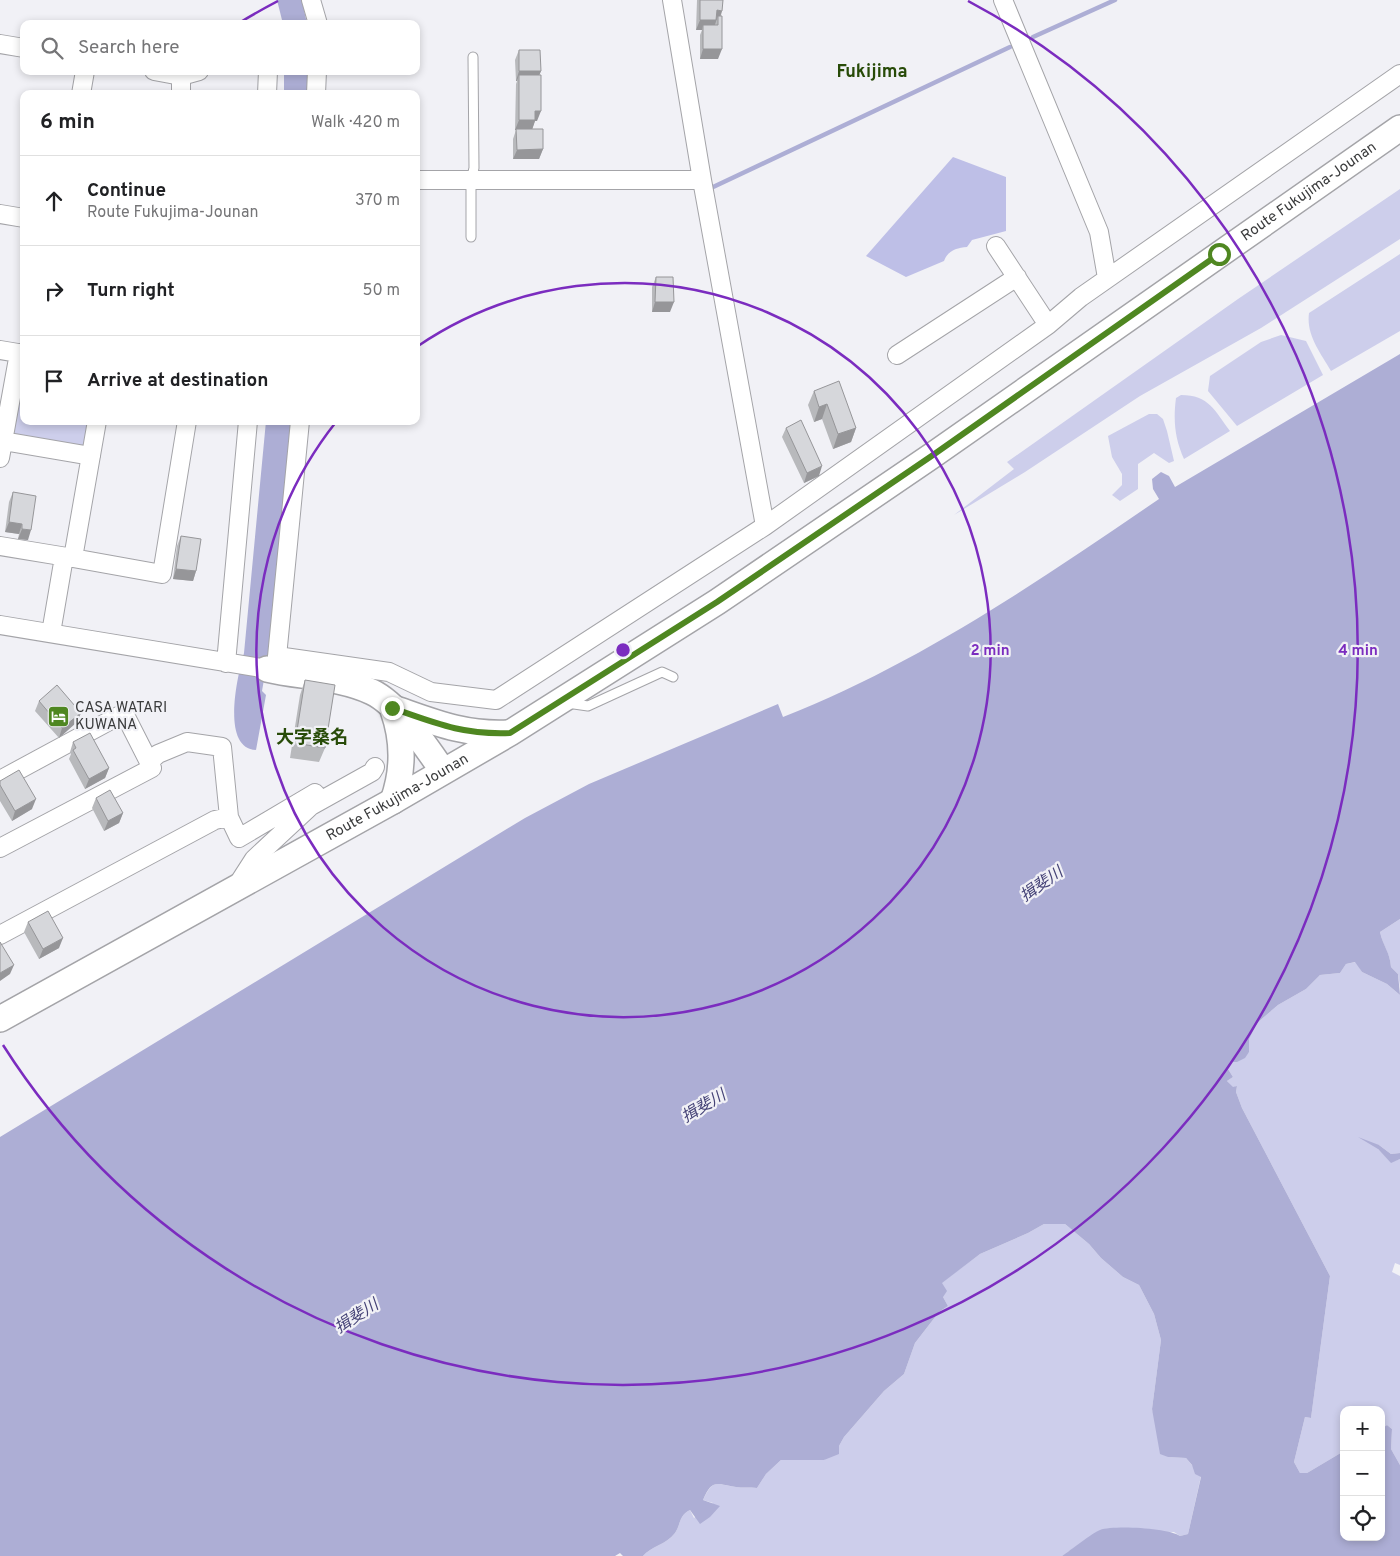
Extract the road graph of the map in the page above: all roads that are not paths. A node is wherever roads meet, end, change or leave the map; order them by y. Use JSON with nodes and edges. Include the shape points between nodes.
{"nodes":[{"id":1,"x":311,"y":0,"type":"edge"},
{"id":2,"x":672,"y":0,"type":"edge"},
{"id":3,"x":1003,"y":0,"type":"edge"},
{"id":4,"x":317,"y":20,"type":"edge"},
{"id":5,"x":0,"y":44,"type":"edge"},
{"id":6,"x":20,"y":47,"type":"edge"},
{"id":7,"x":473,"y":57,"type":"dead end"},
{"id":8,"x":1400,"y":74,"type":"edge"},
{"id":9,"x":84,"y":75,"type":"edge"},
{"id":10,"x":176,"y":75,"type":"edge"},
{"id":11,"x":185,"y":75,"type":"edge"},
{"id":12,"x":268,"y":75,"type":"edge"},
{"id":13,"x":316,"y":75,"type":"edge"},
{"id":14,"x":181,"y":76,"type":"junction"},
{"id":15,"x":82,"y":90,"type":"edge"},
{"id":16,"x":181,"y":90,"type":"edge"},
{"id":17,"x":267,"y":90,"type":"edge"},
{"id":18,"x":316,"y":90,"type":"edge"},
{"id":19,"x":1400,"y":128,"type":"edge"},
{"id":20,"x":420,"y":180,"type":"edge"},
{"id":21,"x":471,"y":180,"type":"junction"},
{"id":22,"x":702,"y":180,"type":"junction"},
{"id":23,"x":0,"y":214,"type":"edge"},
{"id":24,"x":20,"y":217,"type":"edge"},
{"id":25,"x":470,"y":237,"type":"dead end"},
{"id":26,"x":996,"y":246,"type":"dead end"},
{"id":27,"x":1017,"y":278,"type":"junction"},
{"id":28,"x":1107,"y":278,"type":"junction"},
{"id":29,"x":1048,"y":325,"type":"junction"},
{"id":30,"x":0,"y":350,"type":"edge"},
{"id":31,"x":20,"y":353,"type":"edge"},
{"id":32,"x":897,"y":355,"type":"dead end"},
{"id":33,"x":20,"y":358,"type":"edge"},
{"id":34,"x":96,"y":425,"type":"edge"},
{"id":35,"x":187,"y":425,"type":"edge"},
{"id":36,"x":248,"y":425,"type":"edge"},
{"id":37,"x":300,"y":425,"type":"edge"},
{"id":38,"x":3,"y":441,"type":"junction"},
{"id":39,"x":91,"y":456,"type":"junction"},
{"id":40,"x":0,"y":458,"type":"edge"},
{"id":41,"x":765,"y":526,"type":"junction"},
{"id":42,"x":0,"y":546,"type":"edge"},
{"id":43,"x":68,"y":558,"type":"junction"},
{"id":44,"x":0,"y":625,"type":"edge"},
{"id":45,"x":52,"y":633,"type":"junction"},
{"id":46,"x":226,"y":663,"type":"junction"},
{"id":47,"x":273,"y":665,"type":"junction"},
{"id":48,"x":673,"y":676,"type":"dead end"},
{"id":49,"x":560,"y":702,"type":"junction"},
{"id":50,"x":392,"y":708,"type":"junction"},
{"id":51,"x":510,"y":733,"type":"junction"},
{"id":52,"x":149,"y":762,"type":"junction"},
{"id":53,"x":375,"y":767,"type":"dead end"},
{"id":54,"x":443,"y":771,"type":"junction"},
{"id":55,"x":1,"y":777,"type":"edge"},
{"id":56,"x":320,"y":800,"type":"junction"},
{"id":57,"x":393,"y":801,"type":"junction"},
{"id":58,"x":229,"y":818,"type":"junction"},
{"id":59,"x":0,"y":848,"type":"edge"},
{"id":60,"x":236,"y":887,"type":"junction"},
{"id":61,"x":0,"y":935,"type":"edge"},
{"id":62,"x":0,"y":1019,"type":"edge"}],
"edges":[{"from":1,"to":4,"type":"street"},
{"from":2,"to":22,"type":"street"},
{"from":3,"to":28,"type":"street","via":[[1099,232]]},
{"from":5,"to":6,"type":"street"},
{"from":7,"to":21,"type":"lane","via":[[474,168]]},
{"from":8,"to":28,"type":"street"},
{"from":9,"to":15,"type":"street"},
{"from":10,"to":14,"type":"street"},
{"from":11,"to":14,"type":"street"},
{"from":12,"to":17,"type":"street"},
{"from":13,"to":18,"type":"street"},
{"from":14,"to":16,"type":"street"},
{"from":19,"to":49,"type":"main road","name":"Route Fukujima-Jounan","via":[[917,466],[717,602]]},
{"from":20,"to":21,"type":"street"},
{"from":21,"to":22,"type":"street"},
{"from":21,"to":25,"type":"lane"},
{"from":22,"to":41,"type":"street"},
{"from":23,"to":24,"type":"street"},
{"from":26,"to":27,"type":"street"},
{"from":27,"to":29,"type":"street"},
{"from":27,"to":32,"type":"street"},
{"from":28,"to":29,"type":"street"},
{"from":29,"to":41,"type":"street"},
{"from":30,"to":31,"type":"street"},
{"from":33,"to":38,"type":"street"},
{"from":34,"to":39,"type":"street"},
{"from":35,"to":43,"type":"street","via":[[162,574]]},
{"from":36,"to":46,"type":"street"},
{"from":37,"to":47,"type":"street"},
{"from":38,"to":39,"type":"street"},
{"from":38,"to":40,"type":"street"},
{"from":39,"to":43,"type":"street"},
{"from":41,"to":47,"type":"street","via":[[496,700],[431,692],[388,672]]},
{"from":42,"to":43,"type":"street"},
{"from":43,"to":45,"type":"street"},
{"from":44,"to":45,"type":"street"},
{"from":45,"to":46,"type":"street"},
{"from":46,"to":47,"type":"street"},
{"from":47,"to":50,"type":"main road","via":[[373,692]]},
{"from":48,"to":49,"type":"lane","via":[[662,672],[588,706]]},
{"from":49,"to":51,"type":"main road","name":"Route Fukujima-Jounan"},
{"from":50,"to":51,"type":"main road","via":[[457,729],[481,734]]},
{"from":50,"to":54,"type":"main road","via":[[412,728]]},
{"from":50,"to":57,"type":"main road","via":[[402,750],[401,779]]},
{"from":51,"to":54,"type":"main road","name":"Route Fukujima-Jounan"},
{"from":52,"to":55,"type":"street","via":[[124,713]]},
{"from":52,"to":58,"type":"street","via":[[158,754],[187,742],[222,747]]},
{"from":52,"to":59,"type":"street","via":[[152,768]]},
{"from":53,"to":56,"type":"street","via":[[372,772]]},
{"from":54,"to":57,"type":"main road","name":"Route Fukujima-Jounan"},
{"from":56,"to":58,"type":"street","via":[[315,793],[240,838]]},
{"from":56,"to":60,"type":"street","via":[[254,858]]},
{"from":57,"to":60,"type":"main road","name":"Route Fukujima-Jounan"},
{"from":58,"to":61,"type":"street","via":[[214,820]]},
{"from":60,"to":62,"type":"main road","name":"Route Fukujima-Jounan"}]}
